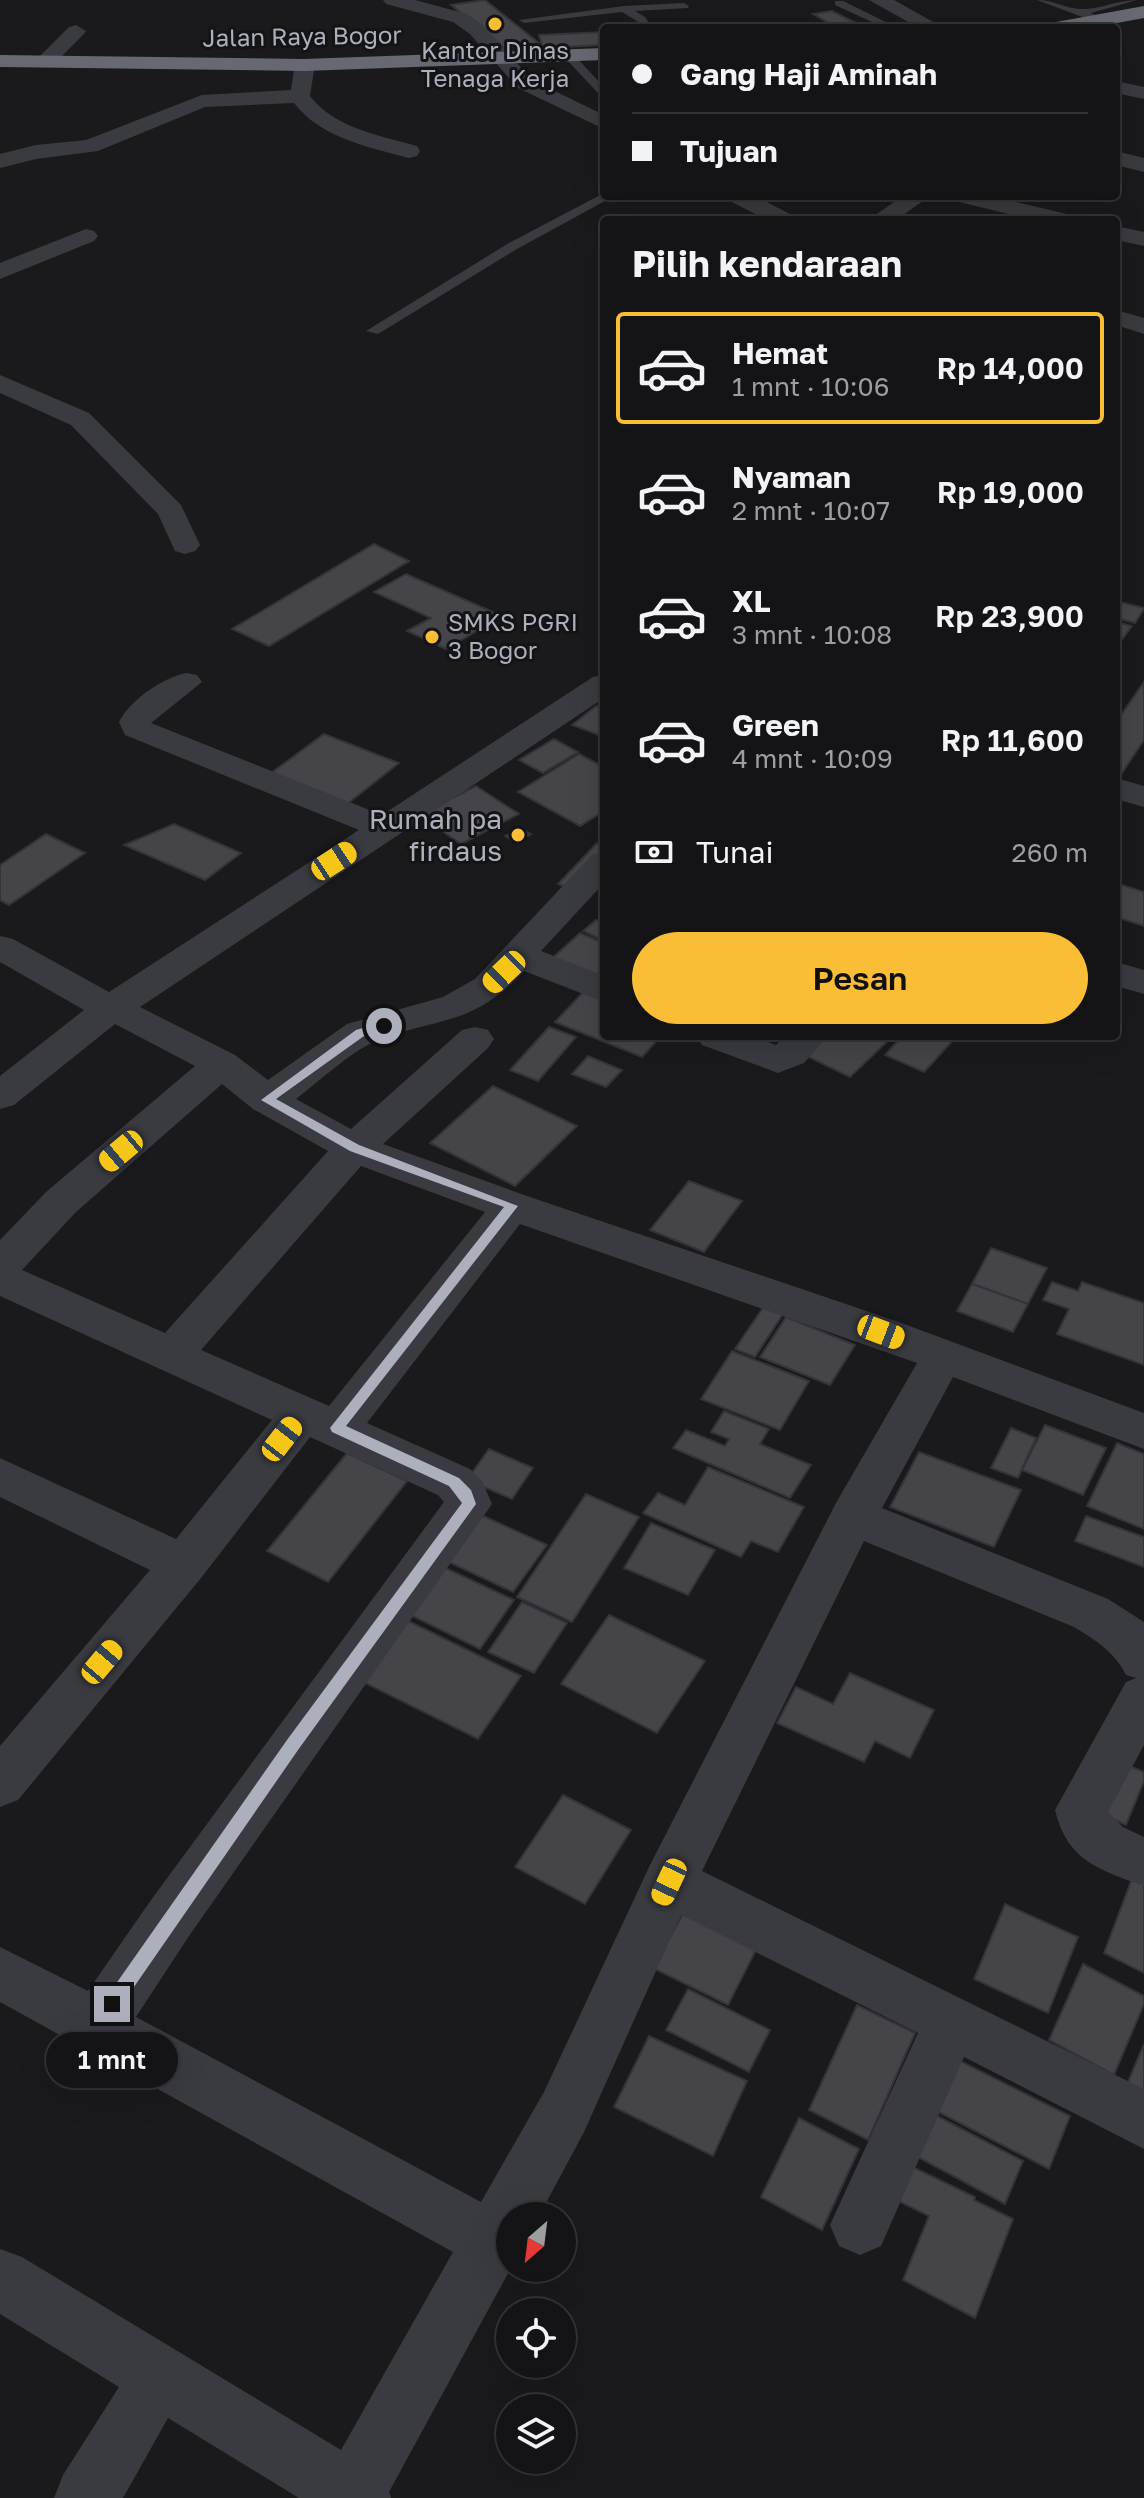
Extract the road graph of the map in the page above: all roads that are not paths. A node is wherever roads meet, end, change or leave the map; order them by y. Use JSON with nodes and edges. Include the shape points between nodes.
{"nodes":[{"id":1,"x":393,"y":0,"type":"edge"},
{"id":2,"x":879,"y":0,"type":"edge"},
{"id":3,"x":1042,"y":0,"type":"edge"},
{"id":4,"x":1132,"y":0,"type":"edge"},
{"id":5,"x":839,"y":3,"type":"dead end"},
{"id":6,"x":684,"y":6,"type":"dead end"},
{"id":7,"x":624,"y":9,"type":"junction"},
{"id":8,"x":1081,"y":12,"type":"junction"},
{"id":9,"x":1144,"y":12,"type":"edge"},
{"id":10,"x":872,"y":19,"type":"junction"},
{"id":11,"x":524,"y":20,"type":"dead end"},
{"id":12,"x":1101,"y":21,"type":"junction"},
{"id":13,"x":854,"y":22,"type":"dead end"},
{"id":14,"x":644,"y":24,"type":"edge"},
{"id":15,"x":884,"y":24,"type":"edge"},
{"id":16,"x":926,"y":24,"type":"edge"},
{"id":17,"x":1082,"y":24,"type":"edge"},
{"id":18,"x":76,"y":31,"type":"dead end"},
{"id":19,"x":0,"y":53,"type":"edge"},
{"id":20,"x":600,"y":54,"type":"edge"},
{"id":21,"x":568,"y":55,"type":"junction"},
{"id":22,"x":501,"y":57,"type":"junction"},
{"id":23,"x":0,"y":61,"type":"edge"},
{"id":24,"x":39,"y":62,"type":"junction"},
{"id":25,"x":304,"y":65,"type":"junction"},
{"id":26,"x":1120,"y":88,"type":"edge"},
{"id":27,"x":600,"y":89,"type":"edge"},
{"id":28,"x":1144,"y":93,"type":"edge"},
{"id":29,"x":300,"y":96,"type":"junction"},
{"id":30,"x":600,"y":121,"type":"edge"},
{"id":31,"x":409,"y":151,"type":"dead end"},
{"id":32,"x":1120,"y":159,"type":"edge"},
{"id":33,"x":0,"y":161,"type":"edge"},
{"id":34,"x":1144,"y":165,"type":"edge"},
{"id":35,"x":600,"y":200,"type":"edge"},
{"id":36,"x":746,"y":200,"type":"edge"},
{"id":37,"x":912,"y":200,"type":"edge"},
{"id":38,"x":980,"y":200,"type":"edge"},
{"id":39,"x":776,"y":216,"type":"edge"},
{"id":40,"x":886,"y":216,"type":"edge"},
{"id":41,"x":1046,"y":216,"type":"edge"},
{"id":42,"x":1120,"y":234,"type":"edge"},
{"id":43,"x":86,"y":236,"type":"dead end"},
{"id":44,"x":1144,"y":239,"type":"edge"},
{"id":45,"x":0,"y":272,"type":"edge"},
{"id":46,"x":1120,"y":318,"type":"edge"},
{"id":47,"x":1144,"y":326,"type":"edge"},
{"id":48,"x":373,"y":331,"type":"dead end"},
{"id":49,"x":0,"y":383,"type":"edge"},
{"id":50,"x":185,"y":545,"type":"dead end"},
{"id":51,"x":186,"y":682,"type":"dead end"},
{"id":52,"x":600,"y":687,"type":"edge"},
{"id":53,"x":1120,"y":789,"type":"edge"},
{"id":54,"x":1144,"y":797,"type":"edge"},
{"id":55,"x":384,"y":828,"type":"junction"},
{"id":56,"x":600,"y":866,"type":"edge"},
{"id":57,"x":0,"y":947,"type":"edge"},
{"id":58,"x":520,"y":956,"type":"junction"},
{"id":59,"x":1120,"y":975,"type":"edge"},
{"id":60,"x":1144,"y":982,"type":"edge"},
{"id":61,"x":600,"y":988,"type":"edge"},
{"id":62,"x":110,"y":1009,"type":"junction"},
{"id":63,"x":475,"y":1039,"type":"dead end"},
{"id":64,"x":726,"y":1040,"type":"edge"},
{"id":65,"x":805,"y":1040,"type":"edge"},
{"id":66,"x":221,"y":1064,"type":"junction"},
{"id":67,"x":0,"y":1096,"type":"edge"},
{"id":68,"x":267,"y":1100,"type":"junction"},
{"id":69,"x":354,"y":1148,"type":"junction"},
{"id":70,"x":512,"y":1206,"type":"junction"},
{"id":71,"x":0,"y":1267,"type":"edge"},
{"id":72,"x":0,"y":1278,"type":"edge"},
{"id":73,"x":172,"y":1354,"type":"junction"},
{"id":74,"x":943,"y":1356,"type":"junction"},
{"id":75,"x":320,"y":1421,"type":"junction"},
{"id":76,"x":1144,"y":1431,"type":"edge"},
{"id":77,"x":5,"y":1487,"type":"edge"},
{"id":78,"x":853,"y":1516,"type":"junction"},
{"id":79,"x":184,"y":1564,"type":"junction"},
{"id":80,"x":1144,"y":1660,"type":"edge"},
{"id":81,"x":1144,"y":1697,"type":"edge"},
{"id":82,"x":0,"y":1784,"type":"edge"},
{"id":83,"x":1144,"y":1862,"type":"edge"},
{"id":84,"x":669,"y":1882,"type":"junction"},
{"id":85,"x":0,"y":1973,"type":"edge"},
{"id":86,"x":952,"y":2021,"type":"junction"},
{"id":87,"x":98,"y":2025,"type":"junction"},
{"id":88,"x":1144,"y":2120,"type":"edge"},
{"id":89,"x":860,"y":2225,"type":"dead end"},
{"id":90,"x":494,"y":2242,"type":"junction"},
{"id":91,"x":0,"y":2279,"type":"edge"},
{"id":92,"x":140,"y":2410,"type":"dead end"},
{"id":93,"x":354,"y":2497,"type":"edge"},
{"id":94,"x":86,"y":2498,"type":"edge"}],
"edges":[{"from":1,"to":22,"type":"street","via":[[460,18]]},
{"from":2,"to":16,"type":"street"},
{"from":3,"to":8,"type":"lane"},
{"from":4,"to":8,"type":"lane"},
{"from":5,"to":10,"type":"lane"},
{"from":6,"to":7,"type":"lane"},
{"from":7,"to":11,"type":"lane"},
{"from":7,"to":14,"type":"lane"},
{"from":8,"to":12,"type":"lane"},
{"from":9,"to":12,"type":"highway"},
{"from":10,"to":13,"type":"lane"},
{"from":10,"to":15,"type":"lane"},
{"from":12,"to":17,"type":"highway"},
{"from":18,"to":24,"type":"street"},
{"from":19,"to":24,"type":"street"},
{"from":20,"to":21,"type":"highway","name":"Jalan Raya Bogor"},
{"from":21,"to":22,"type":"highway","name":"Jalan Raya Bogor"},
{"from":21,"to":27,"type":"lane"},
{"from":22,"to":25,"type":"highway","name":"Jalan Raya Bogor"},
{"from":22,"to":30,"type":"street","via":[[525,84]]},
{"from":23,"to":24,"type":"highway","name":"Jalan Raya Bogor"},
{"from":24,"to":25,"type":"highway","name":"Jalan Raya Bogor"},
{"from":25,"to":29,"type":"street"},
{"from":26,"to":28,"type":"street"},
{"from":29,"to":31,"type":"street","via":[[324,122]]},
{"from":29,"to":33,"type":"street","via":[[202,101],[90,146]]},
{"from":32,"to":34,"type":"street"},
{"from":35,"to":48,"type":"lane"},
{"from":36,"to":39,"type":"street"},
{"from":37,"to":40,"type":"street"},
{"from":38,"to":41,"type":"street"},
{"from":42,"to":44,"type":"street"},
{"from":43,"to":45,"type":"street"},
{"from":46,"to":47,"type":"street"},
{"from":49,"to":50,"type":"street","via":[[80,419],[171,511]]},
{"from":51,"to":55,"type":"street","via":[[139,714],[136,728]]},
{"from":52,"to":55,"type":"street"},
{"from":53,"to":54,"type":"street"},
{"from":55,"to":62,"type":"street"},
{"from":56,"to":58,"type":"street"},
{"from":57,"to":62,"type":"street"},
{"from":58,"to":61,"type":"street"},
{"from":58,"to":68,"type":"street","via":[[469,999],[360,1033]]},
{"from":59,"to":60,"type":"street"},
{"from":62,"to":66,"type":"street"},
{"from":62,"to":67,"type":"street"},
{"from":63,"to":69,"type":"street"},
{"from":64,"to":65,"type":"street","via":[[778,1060]]},
{"from":66,"to":68,"type":"street"},
{"from":66,"to":71,"type":"street","via":[[61,1202]]},
{"from":68,"to":69,"type":"street"},
{"from":69,"to":70,"type":"street"},
{"from":69,"to":73,"type":"street"},
{"from":70,"to":74,"type":"street"},
{"from":70,"to":75,"type":"street"},
{"from":72,"to":73,"type":"street"},
{"from":73,"to":75,"type":"street"},
{"from":74,"to":76,"type":"street"},
{"from":74,"to":78,"type":"street"},
{"from":75,"to":79,"type":"street"},
{"from":75,"to":87,"type":"street","via":[[454,1482],[469,1504],[231,1831]]},
{"from":77,"to":79,"type":"street"},
{"from":78,"to":80,"type":"street","via":[[1091,1613],[1117,1629]]},
{"from":78,"to":84,"type":"street"},
{"from":79,"to":82,"type":"street"},
{"from":81,"to":83,"type":"street","via":[[1081,1810],[1084,1828],[1097,1841]]},
{"from":84,"to":86,"type":"street"},
{"from":84,"to":90,"type":"street","via":[[564,2112]]},
{"from":85,"to":87,"type":"street"},
{"from":86,"to":88,"type":"street"},
{"from":86,"to":89,"type":"street"},
{"from":87,"to":90,"type":"street"},
{"from":90,"to":93,"type":"street"},
{"from":91,"to":93,"type":"street"},
{"from":92,"to":94,"type":"street"}]}
